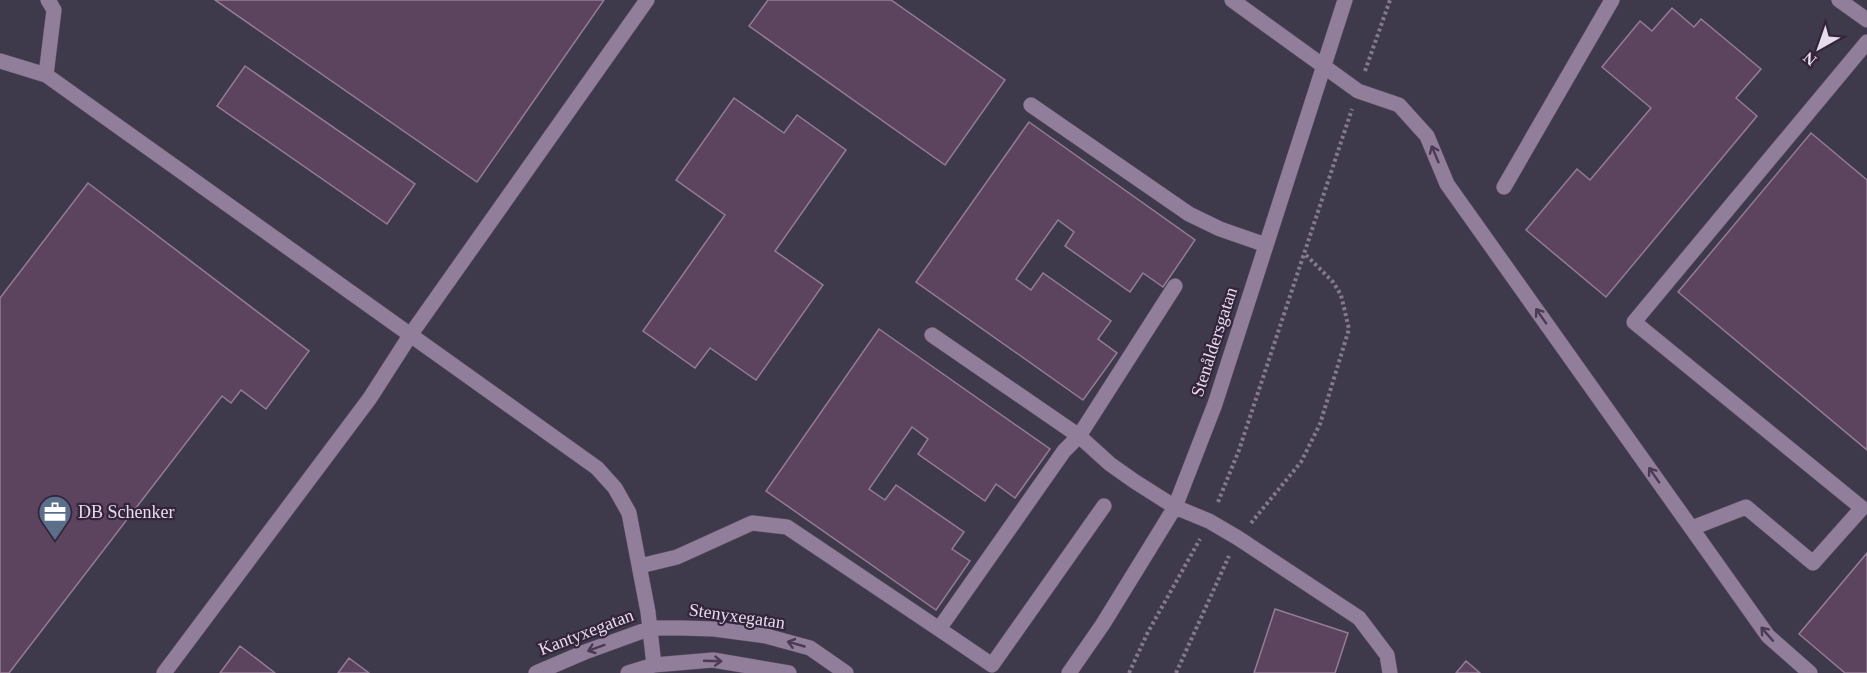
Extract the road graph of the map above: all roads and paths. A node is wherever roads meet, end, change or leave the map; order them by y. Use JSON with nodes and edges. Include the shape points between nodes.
{"nodes":[{"id":1,"x":48,"y":0,"type":"edge"},
{"id":2,"x":648,"y":0,"type":"edge"},
{"id":3,"x":1232,"y":0,"type":"edge"},
{"id":4,"x":1345,"y":0,"type":"edge"},
{"id":5,"x":1390,"y":0,"type":"edge"},
{"id":6,"x":1612,"y":0,"type":"edge"},
{"id":7,"x":1839,"y":0,"type":"edge"},
{"id":8,"x":1867,"y":20,"type":"edge"},
{"id":9,"x":1867,"y":42,"type":"edge"},
{"id":10,"x":0,"y":61,"type":"edge"},
{"id":11,"x":1322,"y":65,"type":"junction"},
{"id":12,"x":46,"y":75,"type":"junction"},
{"id":13,"x":1358,"y":91,"type":"junction"},
{"id":14,"x":1031,"y":105,"type":"dead end"},
{"id":15,"x":1504,"y":187,"type":"dead end"},
{"id":16,"x":1266,"y":245,"type":"junction"},
{"id":17,"x":1305,"y":254,"type":"junction"},
{"id":18,"x":1175,"y":286,"type":"dead end"},
{"id":19,"x":411,"y":334,"type":"junction"},
{"id":20,"x":932,"y":335,"type":"dead end"},
{"id":21,"x":1079,"y":436,"type":"junction"},
{"id":22,"x":1104,"y":506,"type":"dead end"},
{"id":23,"x":1175,"y":507,"type":"junction"},
{"id":24,"x":1209,"y":521,"type":"junction"},
{"id":25,"x":1692,"y":528,"type":"junction"},
{"id":26,"x":1238,"y":538,"type":"junction"},
{"id":27,"x":640,"y":566,"type":"junction"},
{"id":28,"x":651,"y":628,"type":"junction"},
{"id":29,"x":939,"y":629,"type":"junction"},
{"id":30,"x":654,"y":664,"type":"junction"},
{"id":31,"x":164,"y":673,"type":"edge"},
{"id":32,"x":536,"y":673,"type":"edge"},
{"id":33,"x":628,"y":673,"type":"edge"},
{"id":34,"x":789,"y":673,"type":"edge"},
{"id":35,"x":846,"y":673,"type":"edge"},
{"id":36,"x":1069,"y":673,"type":"edge"},
{"id":37,"x":1129,"y":673,"type":"edge"},
{"id":38,"x":1176,"y":673,"type":"edge"},
{"id":39,"x":1390,"y":673,"type":"edge"},
{"id":40,"x":1810,"y":673,"type":"edge"}],
"edges":[{"from":1,"to":12,"type":"street","via":[[54,10]]},
{"from":2,"to":19,"type":"street"},
{"from":3,"to":11,"type":"street"},
{"from":4,"to":11,"type":"street","name":"Stenåldersgatan"},
{"from":5,"to":13,"type":"path"},
{"from":6,"to":15,"type":"street"},
{"from":7,"to":8,"type":"street"},
{"from":9,"to":25,"type":"street","via":[[1634,322],[1862,508],[1813,563],[1746,507]]},
{"from":10,"to":12,"type":"street"},
{"from":11,"to":13,"type":"street"},
{"from":11,"to":16,"type":"street","name":"Stenåldersgatan"},
{"from":12,"to":19,"type":"street"},
{"from":13,"to":17,"type":"path"},
{"from":25,"to":13,"type":"street","one_way":true,"via":[[1447,184],[1427,136],[1399,105]]},
{"from":14,"to":16,"type":"street","via":[[1189,214]]},
{"from":16,"to":23,"type":"street","name":"Stenåldersgatan","via":[[1215,404]]},
{"from":17,"to":24,"type":"path","via":[[1239,450]]},
{"from":17,"to":26,"type":"path","via":[[1341,295],[1348,329],[1320,424],[1301,462]]},
{"from":18,"to":21,"type":"street"},
{"from":19,"to":27,"type":"street","via":[[597,468],[615,488],[629,513]]},
{"from":19,"to":31,"type":"street","via":[[370,398]]},
{"from":20,"to":21,"type":"street"},
{"from":21,"to":23,"type":"street","via":[[1110,465]]},
{"from":21,"to":29,"type":"street","via":[[1064,451]]},
{"from":22,"to":29,"type":"street","via":[[992,665]]},
{"from":23,"to":24,"type":"street"},
{"from":23,"to":36,"type":"street","name":"Stenåldersgatan"},
{"from":24,"to":26,"type":"street"},
{"from":24,"to":37,"type":"path"},
{"from":40,"to":25,"type":"street","one_way":true,"via":[[1768,636]]},
{"from":26,"to":38,"type":"path"},
{"from":26,"to":39,"type":"street","via":[[1359,618],[1387,655]]},
{"from":27,"to":28,"type":"street"},
{"from":27,"to":29,"type":"street","via":[[677,557],[752,523],[787,527]]},
{"from":28,"to":30,"type":"street"},
{"from":28,"to":32,"type":"street","name":"Kantyxegatan","one_way":true},
{"from":35,"to":28,"type":"street","name":"Stenyxegatan","one_way":true,"via":[[810,648],[766,636],[714,629]]},
{"from":30,"to":33,"type":"street"},
{"from":30,"to":34,"type":"street","one_way":true,"via":[[713,660]]}]}
